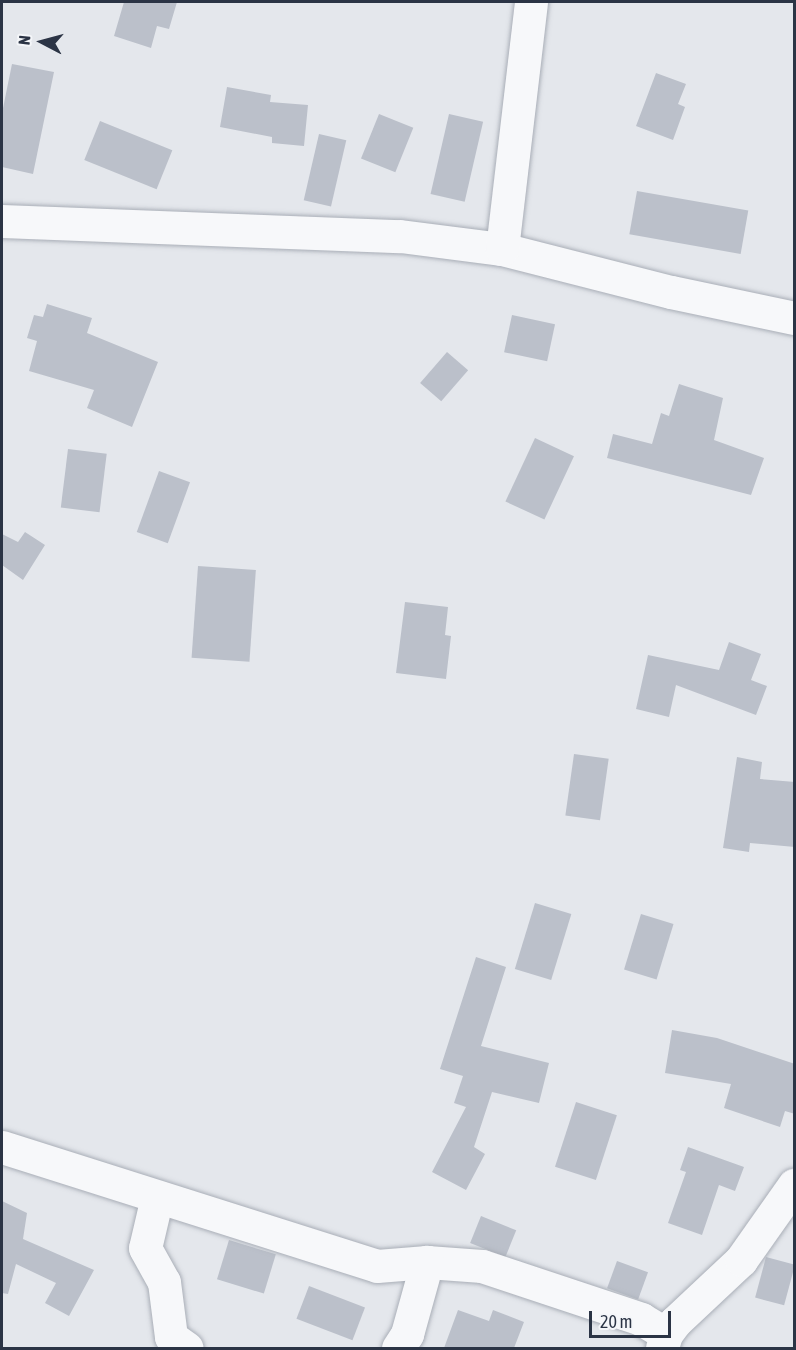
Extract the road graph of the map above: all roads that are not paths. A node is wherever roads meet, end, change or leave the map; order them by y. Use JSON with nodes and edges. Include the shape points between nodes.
{"nodes":[{"id":1,"x":531,"y":2,"type":"edge"},
{"id":2,"x":2,"y":221,"type":"edge"},
{"id":3,"x":502,"y":249,"type":"junction"},
{"id":4,"x":795,"y":318,"type":"edge"},
{"id":5,"x":2,"y":1147,"type":"edge"},
{"id":6,"x":795,"y":1185,"type":"edge"},
{"id":7,"x":157,"y":1197,"type":"junction"},
{"id":8,"x":427,"y":1262,"type":"junction"},
{"id":9,"x":664,"y":1341,"type":"edge"},
{"id":10,"x":186,"y":1348,"type":"edge"},
{"id":11,"x":398,"y":1348,"type":"edge"}],
"edges":[{"from":1,"to":3,"type":"street"},
{"from":2,"to":3,"type":"street","via":[[400,236]]},
{"from":3,"to":4,"type":"street","via":[[671,292]]},
{"from":5,"to":7,"type":"street"},
{"from":6,"to":9,"type":"street","via":[[741,1260]]},
{"from":7,"to":8,"type":"street","via":[[377,1266]]},
{"from":7,"to":10,"type":"street","via":[[144,1248],[164,1282],[171,1337]]},
{"from":8,"to":9,"type":"street","via":[[482,1266],[641,1319]]},
{"from":8,"to":11,"type":"street","via":[[407,1334]]}]}
